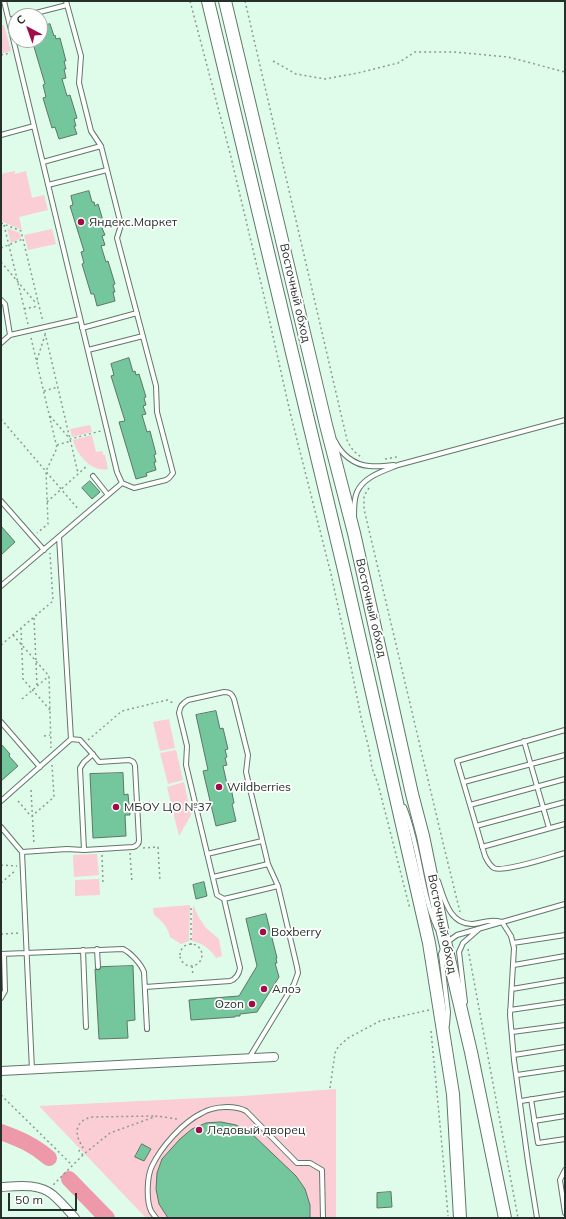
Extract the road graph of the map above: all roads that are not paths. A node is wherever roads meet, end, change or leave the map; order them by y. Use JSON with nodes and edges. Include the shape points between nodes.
{"nodes":[{"id":1,"x":4,"y":1,"type":"edge"},
{"id":2,"x":208,"y":1,"type":"edge"},
{"id":3,"x":225,"y":1,"type":"edge"},
{"id":4,"x":67,"y":3,"type":"edge"},
{"id":5,"x":48,"y":9,"type":"edge"},
{"id":6,"x":8,"y":16,"type":"edge"},
{"id":7,"x":15,"y":48,"type":"edge"},
{"id":8,"x":34,"y":126,"type":"junction"},
{"id":9,"x":1,"y":135,"type":"edge"},
{"id":10,"x":101,"y":146,"type":"junction"},
{"id":11,"x":43,"y":162,"type":"junction"},
{"id":12,"x":107,"y":170,"type":"junction"},
{"id":13,"x":48,"y":185,"type":"junction"},
{"id":14,"x":1,"y":300,"type":"edge"},
{"id":15,"x":137,"y":313,"type":"junction"},
{"id":16,"x":80,"y":318,"type":"junction"},
{"id":17,"x":82,"y":328,"type":"junction"},
{"id":18,"x":10,"y":335,"type":"junction"},
{"id":19,"x":143,"y":336,"type":"junction"},
{"id":20,"x":1,"y":343,"type":"edge"},
{"id":21,"x":88,"y":350,"type":"junction"},
{"id":22,"x":565,"y":420,"type":"edge"},
{"id":23,"x":326,"y":425,"type":"junction"},
{"id":24,"x":398,"y":465,"type":"junction"},
{"id":25,"x":93,"y":476,"type":"dead end"},
{"id":26,"x":122,"y":483,"type":"junction"},
{"id":27,"x":108,"y":495,"type":"junction"},
{"id":28,"x":1,"y":501,"type":"edge"},
{"id":29,"x":354,"y":533,"type":"junction"},
{"id":30,"x":59,"y":537,"type":"junction"},
{"id":31,"x":44,"y":550,"type":"junction"},
{"id":32,"x":1,"y":586,"type":"edge"},
{"id":33,"x":1,"y":722,"type":"edge"},
{"id":34,"x":565,"y":730,"type":"edge"},
{"id":35,"x":71,"y":740,"type":"junction"},
{"id":36,"x":524,"y":741,"type":"junction"},
{"id":37,"x":93,"y":754,"type":"junction"},
{"id":38,"x":565,"y":755,"type":"edge"},
{"id":39,"x":530,"y":764,"type":"junction"},
{"id":40,"x":40,"y":767,"type":"junction"},
{"id":41,"x":565,"y":779,"type":"edge"},
{"id":42,"x":393,"y":782,"type":"junction"},
{"id":43,"x":464,"y":782,"type":"junction"},
{"id":44,"x":537,"y":786,"type":"junction"},
{"id":45,"x":1,"y":800,"type":"edge"},
{"id":46,"x":565,"y":802,"type":"edge"},
{"id":47,"x":470,"y":805,"type":"junction"},
{"id":48,"x":543,"y":808,"type":"junction"},
{"id":49,"x":565,"y":824,"type":"edge"},
{"id":50,"x":476,"y":826,"type":"junction"},
{"id":51,"x":1,"y":827,"type":"edge"},
{"id":52,"x":550,"y":828,"type":"junction"},
{"id":53,"x":423,"y":836,"type":"junction"},
{"id":54,"x":262,"y":841,"type":"junction"},
{"id":55,"x":482,"y":847,"type":"junction"},
{"id":56,"x":84,"y":850,"type":"junction"},
{"id":57,"x":22,"y":852,"type":"junction"},
{"id":58,"x":565,"y":853,"type":"edge"},
{"id":59,"x":207,"y":854,"type":"junction"},
{"id":60,"x":268,"y":864,"type":"junction"},
{"id":61,"x":213,"y":877,"type":"junction"},
{"id":62,"x":278,"y":886,"type":"junction"},
{"id":63,"x":224,"y":899,"type":"junction"},
{"id":64,"x":565,"y":904,"type":"edge"},
{"id":65,"x":502,"y":922,"type":"junction"},
{"id":66,"x":479,"y":928,"type":"junction"},
{"id":67,"x":457,"y":935,"type":"junction"},
{"id":68,"x":565,"y":935,"type":"edge"},
{"id":69,"x":444,"y":938,"type":"junction"},
{"id":70,"x":513,"y":943,"type":"junction"},
{"id":71,"x":97,"y":949,"type":"junction"},
{"id":72,"x":82,"y":950,"type":"junction"},
{"id":73,"x":27,"y":952,"type":"junction"},
{"id":74,"x":2,"y":954,"type":"edge"},
{"id":75,"x":565,"y":956,"type":"edge"},
{"id":76,"x":514,"y":965,"type":"junction"},
{"id":77,"x":98,"y":967,"type":"dead end"},
{"id":78,"x":565,"y":980,"type":"edge"},
{"id":79,"x":145,"y":988,"type":"junction"},
{"id":80,"x":512,"y":988,"type":"junction"},
{"id":81,"x":1,"y":998,"type":"edge"},
{"id":82,"x":565,"y":1002,"type":"edge"},
{"id":83,"x":510,"y":1010,"type":"junction"},
{"id":84,"x":565,"y":1024,"type":"edge"},
{"id":85,"x":86,"y":1027,"type":"dead end"},
{"id":86,"x":147,"y":1029,"type":"dead end"},
{"id":87,"x":512,"y":1032,"type":"junction"},
{"id":88,"x":444,"y":1040,"type":"junction"},
{"id":89,"x":565,"y":1047,"type":"edge"},
{"id":90,"x":471,"y":1052,"type":"junction"},
{"id":91,"x":514,"y":1055,"type":"junction"},
{"id":92,"x":274,"y":1057,"type":"dead end"},
{"id":93,"x":248,"y":1058,"type":"junction"},
{"id":94,"x":565,"y":1068,"type":"edge"},
{"id":95,"x":32,"y":1070,"type":"junction"},
{"id":96,"x":1,"y":1071,"type":"edge"},
{"id":97,"x":517,"y":1076,"type":"junction"},
{"id":98,"x":565,"y":1094,"type":"edge"},
{"id":99,"x":531,"y":1099,"type":"junction"},
{"id":100,"x":521,"y":1100,"type":"junction"},
{"id":101,"x":565,"y":1116,"type":"edge"},
{"id":102,"x":534,"y":1121,"type":"junction"},
{"id":103,"x":565,"y":1139,"type":"edge"},
{"id":104,"x":565,"y":1170,"type":"edge"},
{"id":105,"x":1,"y":1188,"type":"edge"},
{"id":106,"x":564,"y":1193,"type":"edge"},
{"id":107,"x":565,"y":1213,"type":"edge"},
{"id":108,"x":75,"y":1218,"type":"edge"},
{"id":109,"x":156,"y":1218,"type":"edge"},
{"id":110,"x":323,"y":1218,"type":"edge"},
{"id":111,"x":460,"y":1218,"type":"edge"},
{"id":112,"x":505,"y":1218,"type":"edge"},
{"id":113,"x":538,"y":1218,"type":"edge"}],
"edges":[{"from":1,"to":6,"type":"lane"},
{"from":2,"to":42,"type":"main road","name":"Восточный обход"},
{"from":3,"to":23,"type":"main road","name":"Восточный обход"},
{"from":4,"to":5,"type":"lane"},
{"from":4,"to":10,"type":"lane","via":[[81,56],[79,83],[91,130]]},
{"from":7,"to":8,"type":"lane"},
{"from":8,"to":9,"type":"lane"},
{"from":8,"to":11,"type":"lane"},
{"from":10,"to":11,"type":"lane"},
{"from":10,"to":12,"type":"lane"},
{"from":11,"to":13,"type":"lane"},
{"from":12,"to":13,"type":"lane"},
{"from":12,"to":15,"type":"lane","via":[[121,224],[118,238]]},
{"from":13,"to":16,"type":"lane"},
{"from":14,"to":18,"type":"lane","via":[[5,304]]},
{"from":15,"to":17,"type":"lane"},
{"from":15,"to":19,"type":"lane"},
{"from":16,"to":17,"type":"lane"},
{"from":16,"to":18,"type":"lane"},
{"from":17,"to":21,"type":"lane"},
{"from":18,"to":20,"type":"lane"},
{"from":19,"to":21,"type":"lane"},
{"from":19,"to":26,"type":"lane","via":[[156,386],[157,412],[173,473],[166,480],[134,488]]},
{"from":21,"to":26,"type":"lane","via":[[117,472]]},
{"from":22,"to":24,"type":"lane"},
{"from":23,"to":24,"type":"lane","via":[[336,444],[356,463],[369,466]]},
{"from":23,"to":29,"type":"main road","name":"Восточный обход"},
{"from":24,"to":29,"type":"lane","via":[[374,475],[356,492]]},
{"from":25,"to":27,"type":"lane"},
{"from":26,"to":27,"type":"lane"},
{"from":27,"to":30,"type":"lane"},
{"from":28,"to":31,"type":"lane"},
{"from":29,"to":53,"type":"main road","name":"Восточный обход"},
{"from":30,"to":31,"type":"lane"},
{"from":30,"to":35,"type":"lane"},
{"from":31,"to":32,"type":"lane"},
{"from":33,"to":40,"type":"lane"},
{"from":34,"to":36,"type":"lane"},
{"from":35,"to":37,"type":"lane","via":[[80,740]]},
{"from":35,"to":40,"type":"lane"},
{"from":36,"to":39,"type":"lane"},
{"from":36,"to":43,"type":"lane","via":[[457,761]]},
{"from":37,"to":56,"type":"lane","via":[[80,768]]},
{"from":37,"to":56,"type":"lane","via":[[99,762],[129,760],[136,766],[139,843],[130,848]]},
{"from":38,"to":39,"type":"lane"},
{"from":39,"to":43,"type":"lane"},
{"from":39,"to":44,"type":"lane"},
{"from":40,"to":45,"type":"lane"},
{"from":41,"to":44,"type":"lane"},
{"from":42,"to":69,"type":"lane","via":[[410,823],[436,928]]},
{"from":42,"to":88,"type":"main road","name":"Восточный обход","via":[[429,943]]},
{"from":43,"to":47,"type":"lane"},
{"from":44,"to":47,"type":"lane"},
{"from":44,"to":48,"type":"lane"},
{"from":46,"to":48,"type":"lane"},
{"from":47,"to":50,"type":"lane"},
{"from":48,"to":50,"type":"lane"},
{"from":48,"to":52,"type":"lane"},
{"from":49,"to":52,"type":"lane"},
{"from":50,"to":55,"type":"lane"},
{"from":51,"to":57,"type":"lane"},
{"from":52,"to":55,"type":"lane"},
{"from":53,"to":65,"type":"lane","via":[[444,901],[453,916],[463,923],[490,920]]},
{"from":53,"to":69,"type":"main road","name":"Восточный обход"},
{"from":54,"to":59,"type":"lane"},
{"from":54,"to":59,"type":"lane","via":[[246,772],[248,755],[232,694],[224,692],[188,700],[180,707],[179,713],[187,746],[186,765]]},
{"from":54,"to":60,"type":"lane"},
{"from":55,"to":58,"type":"lane","via":[[489,864],[495,869],[513,868]]},
{"from":56,"to":57,"type":"lane"},
{"from":57,"to":73,"type":"lane"},
{"from":59,"to":61,"type":"lane"},
{"from":60,"to":61,"type":"lane"},
{"from":60,"to":62,"type":"lane"},
{"from":61,"to":63,"type":"lane","via":[[217,895]]},
{"from":62,"to":63,"type":"lane"},
{"from":62,"to":93,"type":"lane","via":[[298,973],[294,984]]},
{"from":63,"to":79,"type":"lane","via":[[240,966],[233,980]]},
{"from":64,"to":65,"type":"lane"},
{"from":65,"to":66,"type":"lane"},
{"from":65,"to":70,"type":"lane","via":[[512,936]]},
{"from":66,"to":67,"type":"lane"},
{"from":66,"to":90,"type":"lane","via":[[463,943],[459,952]]},
{"from":67,"to":69,"type":"lane"},
{"from":67,"to":69,"type":"lane"},
{"from":68,"to":70,"type":"lane"},
{"from":69,"to":88,"type":"lane","via":[[441,954],[448,1012]]},
{"from":69,"to":90,"type":"main road","name":"Восточный обход"},
{"from":70,"to":76,"type":"lane"},
{"from":71,"to":72,"type":"lane"},
{"from":71,"to":77,"type":"lane"},
{"from":71,"to":79,"type":"lane","via":[[126,950],[143,969]]},
{"from":72,"to":73,"type":"lane"},
{"from":72,"to":85,"type":"lane"},
{"from":73,"to":74,"type":"lane"},
{"from":73,"to":95,"type":"lane"},
{"from":74,"to":81,"type":"lane","via":[[5,991]]},
{"from":75,"to":76,"type":"lane"},
{"from":76,"to":80,"type":"lane"},
{"from":78,"to":80,"type":"lane"},
{"from":79,"to":86,"type":"lane"},
{"from":80,"to":83,"type":"lane"},
{"from":82,"to":83,"type":"lane"},
{"from":83,"to":87,"type":"lane"},
{"from":84,"to":87,"type":"lane"},
{"from":87,"to":91,"type":"lane"},
{"from":88,"to":111,"type":"main road","name":"Восточный обход","via":[[452,1094]]},
{"from":89,"to":91,"type":"lane"},
{"from":90,"to":112,"type":"main road","name":"Восточный обход"},
{"from":91,"to":97,"type":"lane"},
{"from":92,"to":93,"type":"street"},
{"from":93,"to":95,"type":"street"},
{"from":94,"to":97,"type":"lane"},
{"from":95,"to":96,"type":"street"},
{"from":97,"to":100,"type":"lane"},
{"from":98,"to":99,"type":"lane"},
{"from":99,"to":100,"type":"lane"},
{"from":99,"to":102,"type":"lane"},
{"from":100,"to":113,"type":"lane"},
{"from":101,"to":102,"type":"lane"},
{"from":102,"to":103,"type":"lane","via":[[538,1143]]},
{"from":104,"to":106,"type":"lane","via":[[560,1180]]},
{"from":105,"to":108,"type":"street","via":[[27,1186],[42,1189],[52,1194]]},
{"from":106,"to":107,"type":"lane"},
{"from":109,"to":110,"type":"lane","via":[[151,1210],[148,1190],[152,1166],[161,1151],[198,1115],[212,1109],[232,1107],[246,1110],[297,1163],[310,1163],[322,1170]]}]}
